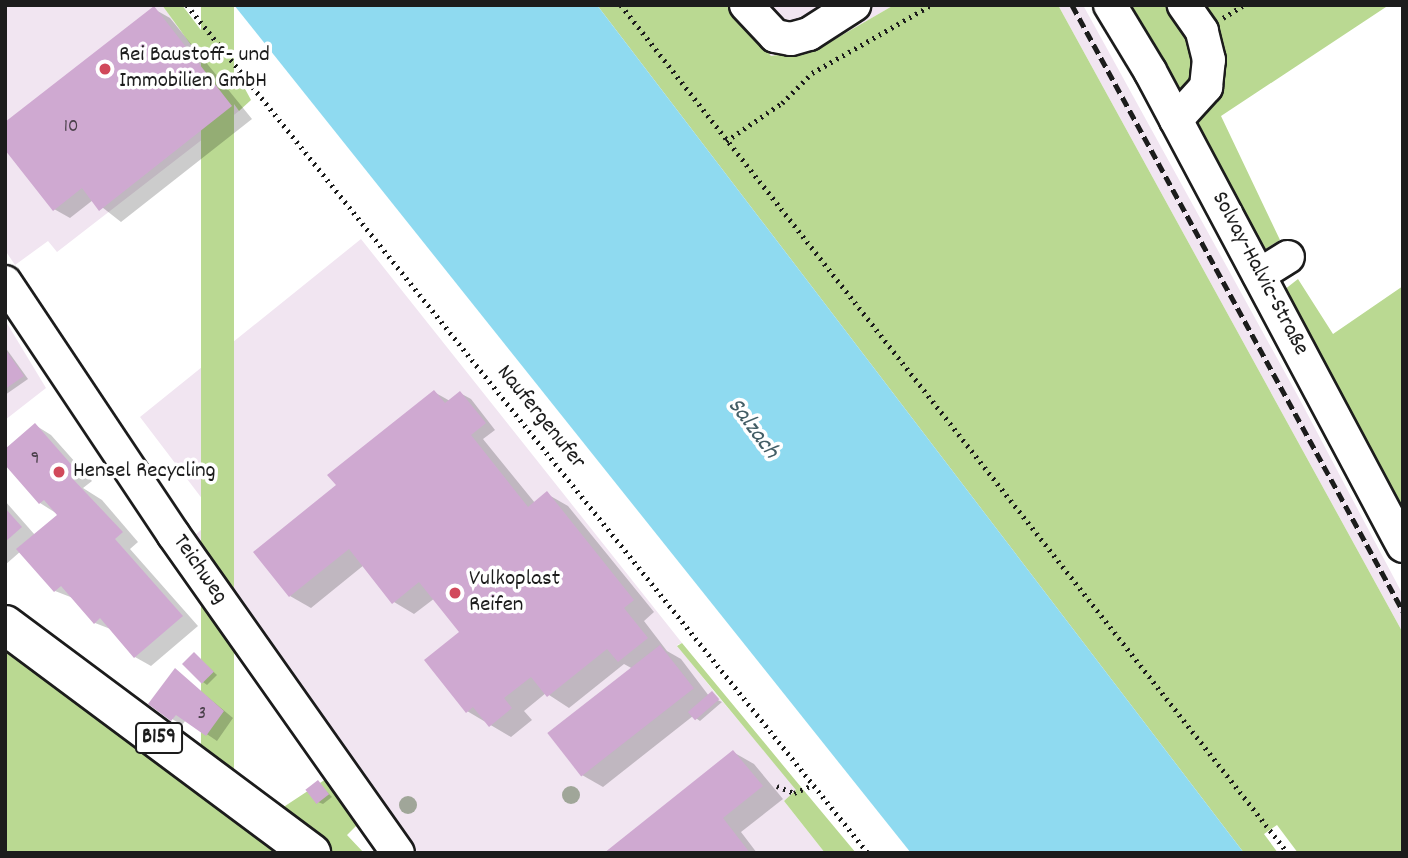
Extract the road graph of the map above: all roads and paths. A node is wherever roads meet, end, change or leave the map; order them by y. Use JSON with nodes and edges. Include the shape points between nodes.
{"nodes":[{"id":1,"x":187,"y":5,"type":"edge"},
{"id":2,"x":621,"y":5,"type":"edge"},
{"id":3,"x":746,"y":5,"type":"edge"},
{"id":4,"x":854,"y":5,"type":"edge"},
{"id":5,"x":931,"y":5,"type":"edge"},
{"id":6,"x":1110,"y":5,"type":"edge"},
{"id":7,"x":1184,"y":5,"type":"edge"},
{"id":8,"x":1177,"y":120,"type":"junction"},
{"id":9,"x":726,"y":141,"type":"junction"},
{"id":10,"x":1288,"y":257,"type":"dead end"},
{"id":11,"x":1259,"y":275,"type":"junction"},
{"id":12,"x":5,"y":282,"type":"edge"},
{"id":13,"x":1403,"y":546,"type":"edge"},
{"id":14,"x":5,"y":625,"type":"edge"},
{"id":15,"x":813,"y":785,"type":"junction"},
{"id":16,"x":777,"y":786,"type":"dead end"},
{"id":17,"x":310,"y":853,"type":"edge"},
{"id":18,"x":398,"y":853,"type":"edge"},
{"id":19,"x":867,"y":853,"type":"edge"},
{"id":20,"x":1288,"y":853,"type":"edge"}],
"edges":[{"from":1,"to":15,"type":"path","name":"Naufergenufer"},
{"from":2,"to":9,"type":"path"},
{"from":3,"to":4,"type":"street","via":[[775,36],[792,39],[809,34]]},
{"from":5,"to":9,"type":"path","via":[[812,73],[782,103]]},
{"from":6,"to":8,"type":"street","name":"Solvay-Halvic-Straße"},
{"from":7,"to":8,"type":"street","via":[[1202,31],[1209,60],[1206,87]]},
{"from":8,"to":11,"type":"street","name":"Solvay-Halvic-Straße"},
{"from":9,"to":20,"type":"path"},
{"from":10,"to":11,"type":"street"},
{"from":11,"to":13,"type":"street","name":"Solvay-Halvic-Straße"},
{"from":12,"to":18,"type":"street","name":"Teichweg","via":[[173,534]]},
{"from":14,"to":17,"type":"main road","number":"B159"},
{"from":15,"to":16,"type":"path","via":[[794,793]]},
{"from":15,"to":19,"type":"path","name":"Naufergenufer"}]}
